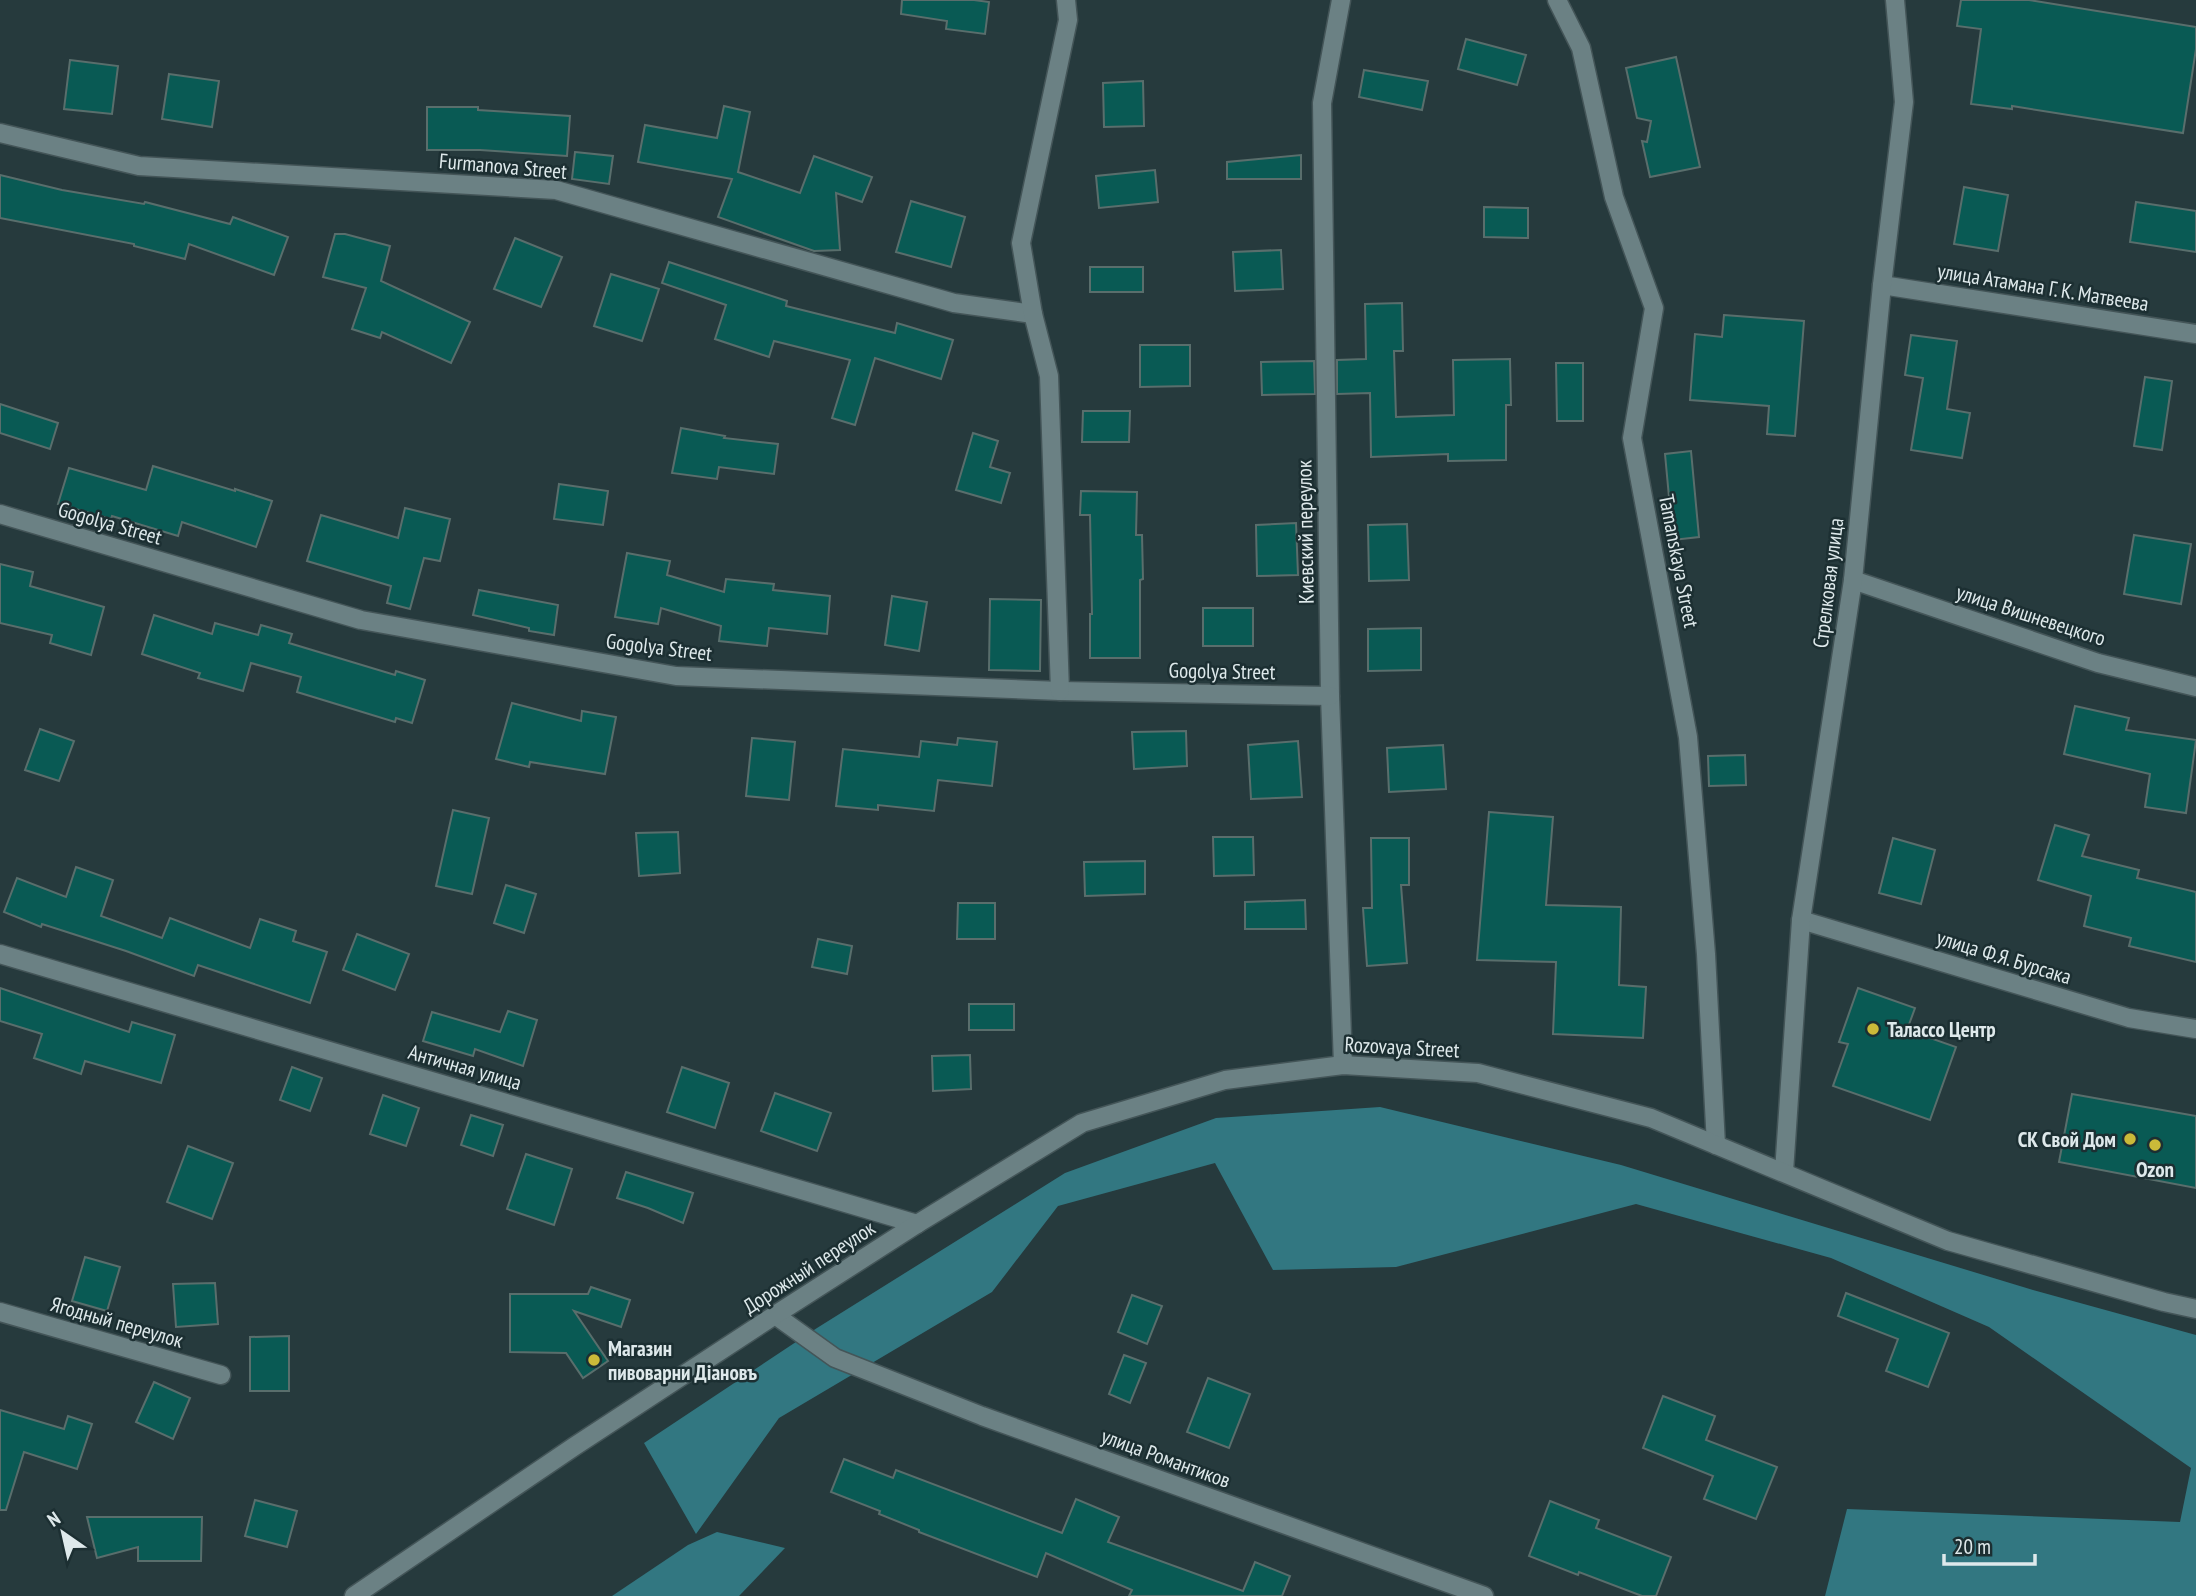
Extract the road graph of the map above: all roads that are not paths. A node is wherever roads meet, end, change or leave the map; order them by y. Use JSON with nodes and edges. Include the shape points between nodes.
{"nodes":[{"id":1,"x":1066,"y":0,"type":"edge"},
{"id":2,"x":1341,"y":0,"type":"edge"},
{"id":3,"x":1557,"y":0,"type":"edge"},
{"id":4,"x":1895,"y":0,"type":"edge"},
{"id":5,"x":0,"y":133,"type":"edge"},
{"id":6,"x":1882,"y":285,"type":"junction"},
{"id":7,"x":1033,"y":314,"type":"junction"},
{"id":8,"x":2196,"y":334,"type":"edge"},
{"id":9,"x":0,"y":514,"type":"edge"},
{"id":10,"x":1853,"y":580,"type":"junction"},
{"id":11,"x":2196,"y":687,"type":"edge"},
{"id":12,"x":1060,"y":691,"type":"junction"},
{"id":13,"x":1330,"y":696,"type":"junction"},
{"id":14,"x":1801,"y":920,"type":"junction"},
{"id":15,"x":0,"y":954,"type":"edge"},
{"id":16,"x":2196,"y":1029,"type":"edge"},
{"id":17,"x":1343,"y":1065,"type":"junction"},
{"id":18,"x":1082,"y":1123,"type":"joint"},
{"id":19,"x":1716,"y":1145,"type":"junction"},
{"id":20,"x":1784,"y":1172,"type":"junction"},
{"id":21,"x":917,"y":1224,"type":"junction"},
{"id":22,"x":2196,"y":1308,"type":"edge"},
{"id":23,"x":0,"y":1312,"type":"edge"},
{"id":24,"x":775,"y":1315,"type":"junction"},
{"id":25,"x":221,"y":1376,"type":"dead end"},
{"id":26,"x":354,"y":1596,"type":"edge"},
{"id":27,"x":1484,"y":1596,"type":"edge"}],
"edges":[{"from":1,"to":7,"type":"street","via":[[1068,20],[1021,243]]},
{"from":2,"to":13,"type":"street","name":"Киевский переулок","via":[[1322,103]]},
{"from":3,"to":19,"type":"street","name":"Tamanskaya Street","via":[[1581,48],[1614,197],[1654,308],[1632,438],[1688,737]]},
{"from":4,"to":6,"type":"street","name":"Стрелковая улица","via":[[1904,102]]},
{"from":5,"to":7,"type":"street","name":"Furmanova Street","via":[[139,166],[556,190],[954,303]]},
{"from":6,"to":8,"type":"street","name":"улица Атамана Г. К. Матвеева"},
{"from":6,"to":10,"type":"street","name":"Стрелковая улица"},
{"from":7,"to":12,"type":"street","via":[[1049,376]]},
{"from":9,"to":12,"type":"street","name":"Gogolya Street","via":[[361,620],[676,676]]},
{"from":10,"to":11,"type":"street","name":"улица Вишневецкого","via":[[2098,663]]},
{"from":10,"to":14,"type":"street","name":"Стрелковая улица"},
{"from":12,"to":13,"type":"street","name":"Gogolya Street"},
{"from":13,"to":17,"type":"street","name":"Киевский переулок"},
{"from":14,"to":16,"type":"street","name":"улица Ф.Я. Бурсака","via":[[2129,1018]]},
{"from":14,"to":20,"type":"street","name":"Стрелковая улица"},
{"from":15,"to":21,"type":"street","name":"Античная улица"},
{"from":17,"to":18,"type":"street","name":"Rozovaya Street","via":[[1225,1080]]},
{"from":17,"to":19,"type":"street","name":"Rozovaya Street","via":[[1478,1073],[1651,1118]]},
{"from":18,"to":21,"type":"street","name":"Дорожный переулок"},
{"from":19,"to":20,"type":"street","name":"Rozovaya Street"},
{"from":20,"to":22,"type":"street","name":"Rozovaya Street","via":[[1948,1241]]},
{"from":21,"to":24,"type":"street","name":"Дорожный переулок"},
{"from":23,"to":25,"type":"street","name":"Ягодный переулок"},
{"from":24,"to":26,"type":"street","name":"Дорожный переулок"},
{"from":24,"to":27,"type":"street","name":"улица Романтиков","via":[[835,1358],[982,1416]]}]}
